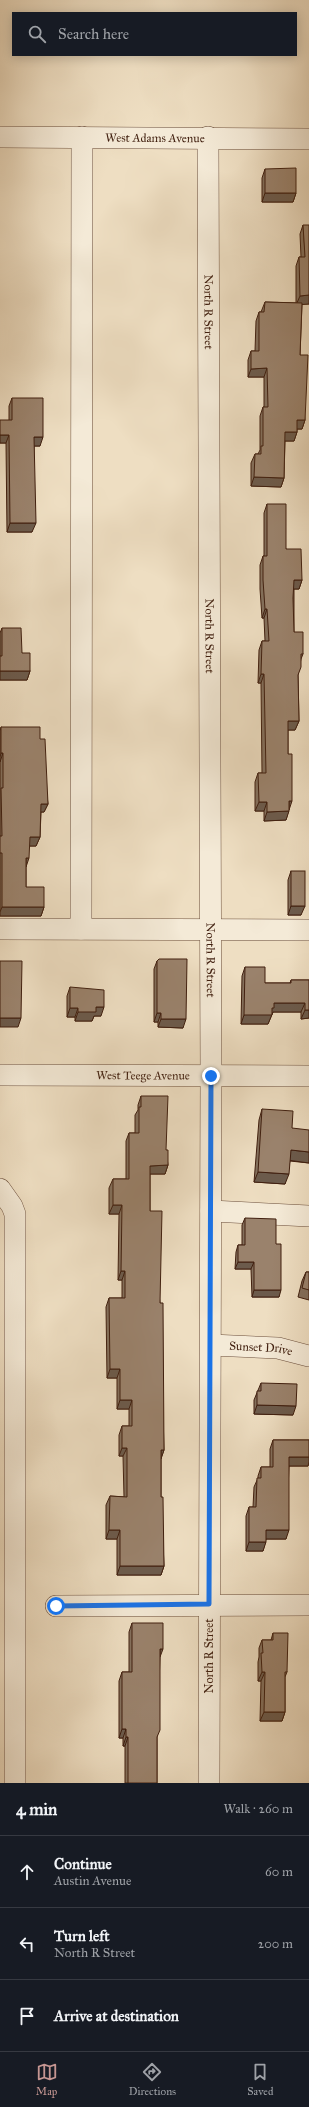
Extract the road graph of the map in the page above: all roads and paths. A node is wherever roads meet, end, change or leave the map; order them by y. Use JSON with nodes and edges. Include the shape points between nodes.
{"nodes":[{"id":1,"x":0,"y":137,"type":"edge"},
{"id":2,"x":82,"y":137,"type":"junction"},
{"id":3,"x":208,"y":137,"type":"junction"},
{"id":4,"x":309,"y":139,"type":"edge"},
{"id":5,"x":0,"y":929,"type":"edge"},
{"id":6,"x":81,"y":929,"type":"junction"},
{"id":7,"x":211,"y":930,"type":"junction"},
{"id":8,"x":309,"y":930,"type":"edge"},
{"id":9,"x":0,"y":1075,"type":"edge"},
{"id":10,"x":211,"y":1076,"type":"junction"},
{"id":11,"x":309,"y":1076,"type":"edge"},
{"id":12,"x":0,"y":1189,"type":"edge"},
{"id":13,"x":211,"y":1211,"type":"junction"},
{"id":14,"x":309,"y":1216,"type":"edge"},
{"id":15,"x":211,"y":1345,"type":"junction"},
{"id":16,"x":309,"y":1356,"type":"edge"},
{"id":17,"x":209,"y":1604,"type":"junction"},
{"id":18,"x":309,"y":1605,"type":"edge"},
{"id":19,"x":56,"y":1606,"type":"dead end"},
{"id":20,"x":14,"y":1783,"type":"edge"},
{"id":21,"x":209,"y":1783,"type":"edge"}],
"edges":[{"from":1,"to":2,"type":"street","name":"West Adams Avenue"},
{"from":2,"to":3,"type":"street","name":"West Adams Avenue"},
{"from":2,"to":6,"type":"street"},
{"from":3,"to":4,"type":"street","name":"West Adams Avenue"},
{"from":3,"to":7,"type":"street","name":"North R Street"},
{"from":5,"to":6,"type":"street"},
{"from":6,"to":7,"type":"street"},
{"from":7,"to":8,"type":"street"},
{"from":7,"to":10,"type":"street","name":"North R Street"},
{"from":9,"to":10,"type":"street","name":"West Teege Avenue"},
{"from":10,"to":11,"type":"street","name":"West Teege Avenue"},
{"from":10,"to":13,"type":"street","name":"North R Street"},
{"from":12,"to":20,"type":"street","via":[[15,1214]]},
{"from":13,"to":14,"type":"street"},
{"from":13,"to":15,"type":"street","name":"North R Street"},
{"from":15,"to":16,"type":"street","name":"Sunset Drive","via":[[278,1348]]},
{"from":15,"to":17,"type":"street","name":"North R Street"},
{"from":17,"to":18,"type":"street"},
{"from":17,"to":19,"type":"street"},
{"from":17,"to":21,"type":"street","name":"North R Street"}]}
